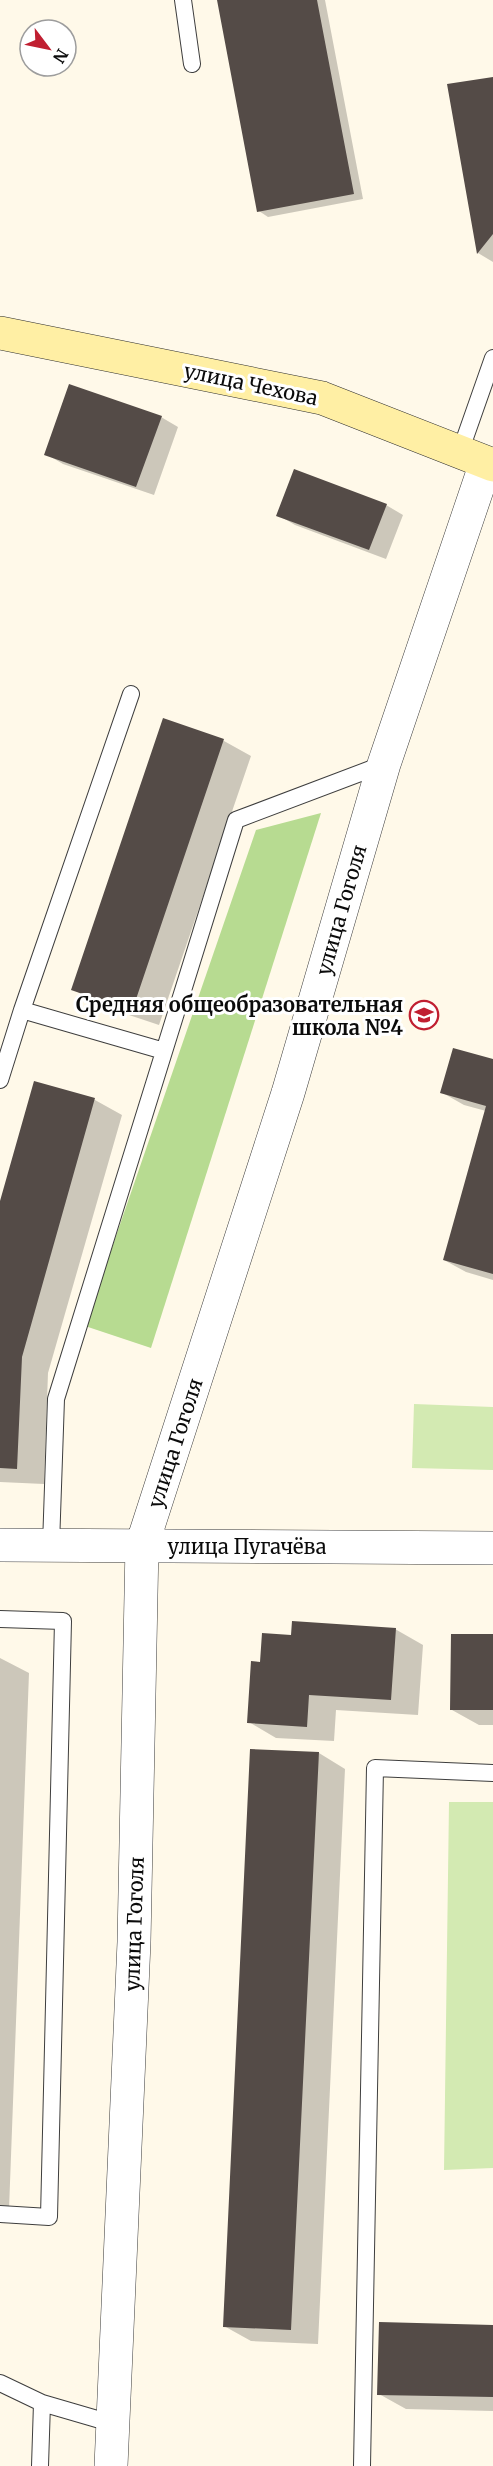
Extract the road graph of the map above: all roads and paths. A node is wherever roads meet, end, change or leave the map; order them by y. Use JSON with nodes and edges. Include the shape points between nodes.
{"nodes":[{"id":1,"x":183,"y":0,"type":"edge"},
{"id":2,"x":192,"y":64,"type":"dead end"},
{"id":3,"x":0,"y":333,"type":"edge"},
{"id":4,"x":493,"y":358,"type":"edge"},
{"id":5,"x":483,"y":457,"type":"edge"},
{"id":6,"x":131,"y":694,"type":"dead end"},
{"id":7,"x":384,"y":764,"type":"junction"},
{"id":8,"x":22,"y":1010,"type":"junction"},
{"id":9,"x":164,"y":1051,"type":"junction"},
{"id":10,"x":0,"y":1080,"type":"edge"},
{"id":11,"x":0,"y":1545,"type":"edge"},
{"id":12,"x":51,"y":1545,"type":"junction"},
{"id":13,"x":142,"y":1545,"type":"junction"},
{"id":14,"x":493,"y":1548,"type":"edge"},
{"id":15,"x":0,"y":1619,"type":"edge"},
{"id":16,"x":493,"y":1773,"type":"edge"},
{"id":17,"x":0,"y":2214,"type":"edge"},
{"id":18,"x":0,"y":2383,"type":"edge"},
{"id":19,"x":42,"y":2403,"type":"junction"},
{"id":20,"x":114,"y":2424,"type":"junction"},
{"id":21,"x":40,"y":2466,"type":"edge"},
{"id":22,"x":111,"y":2466,"type":"edge"},
{"id":23,"x":362,"y":2466,"type":"edge"}],
"edges":[{"from":1,"to":2,"type":"lane"},
{"from":3,"to":5,"type":"street","name":"улица Чехова","via":[[322,398]]},
{"from":4,"to":5,"type":"lane"},
{"from":5,"to":7,"type":"street","name":"улица Гоголя"},
{"from":6,"to":8,"type":"lane"},
{"from":7,"to":9,"type":"lane","via":[[236,820]]},
{"from":7,"to":13,"type":"street","name":"улица Гоголя","via":[[288,1093]]},
{"from":8,"to":9,"type":"lane"},
{"from":8,"to":10,"type":"lane"},
{"from":9,"to":12,"type":"lane","via":[[56,1399]]},
{"from":11,"to":12,"type":"street","name":"улица Пугачёва"},
{"from":12,"to":13,"type":"street","name":"улица Пугачёва"},
{"from":13,"to":14,"type":"street","name":"улица Пугачёва"},
{"from":13,"to":20,"type":"street","name":"улица Гоголя","via":[[135,1942]]},
{"from":15,"to":17,"type":"lane","via":[[63,1621],[49,2217]]},
{"from":16,"to":23,"type":"lane","via":[[375,1768]]},
{"from":18,"to":19,"type":"lane"},
{"from":19,"to":20,"type":"lane"},
{"from":19,"to":21,"type":"lane"},
{"from":20,"to":22,"type":"street","name":"улица Гоголя"}]}
